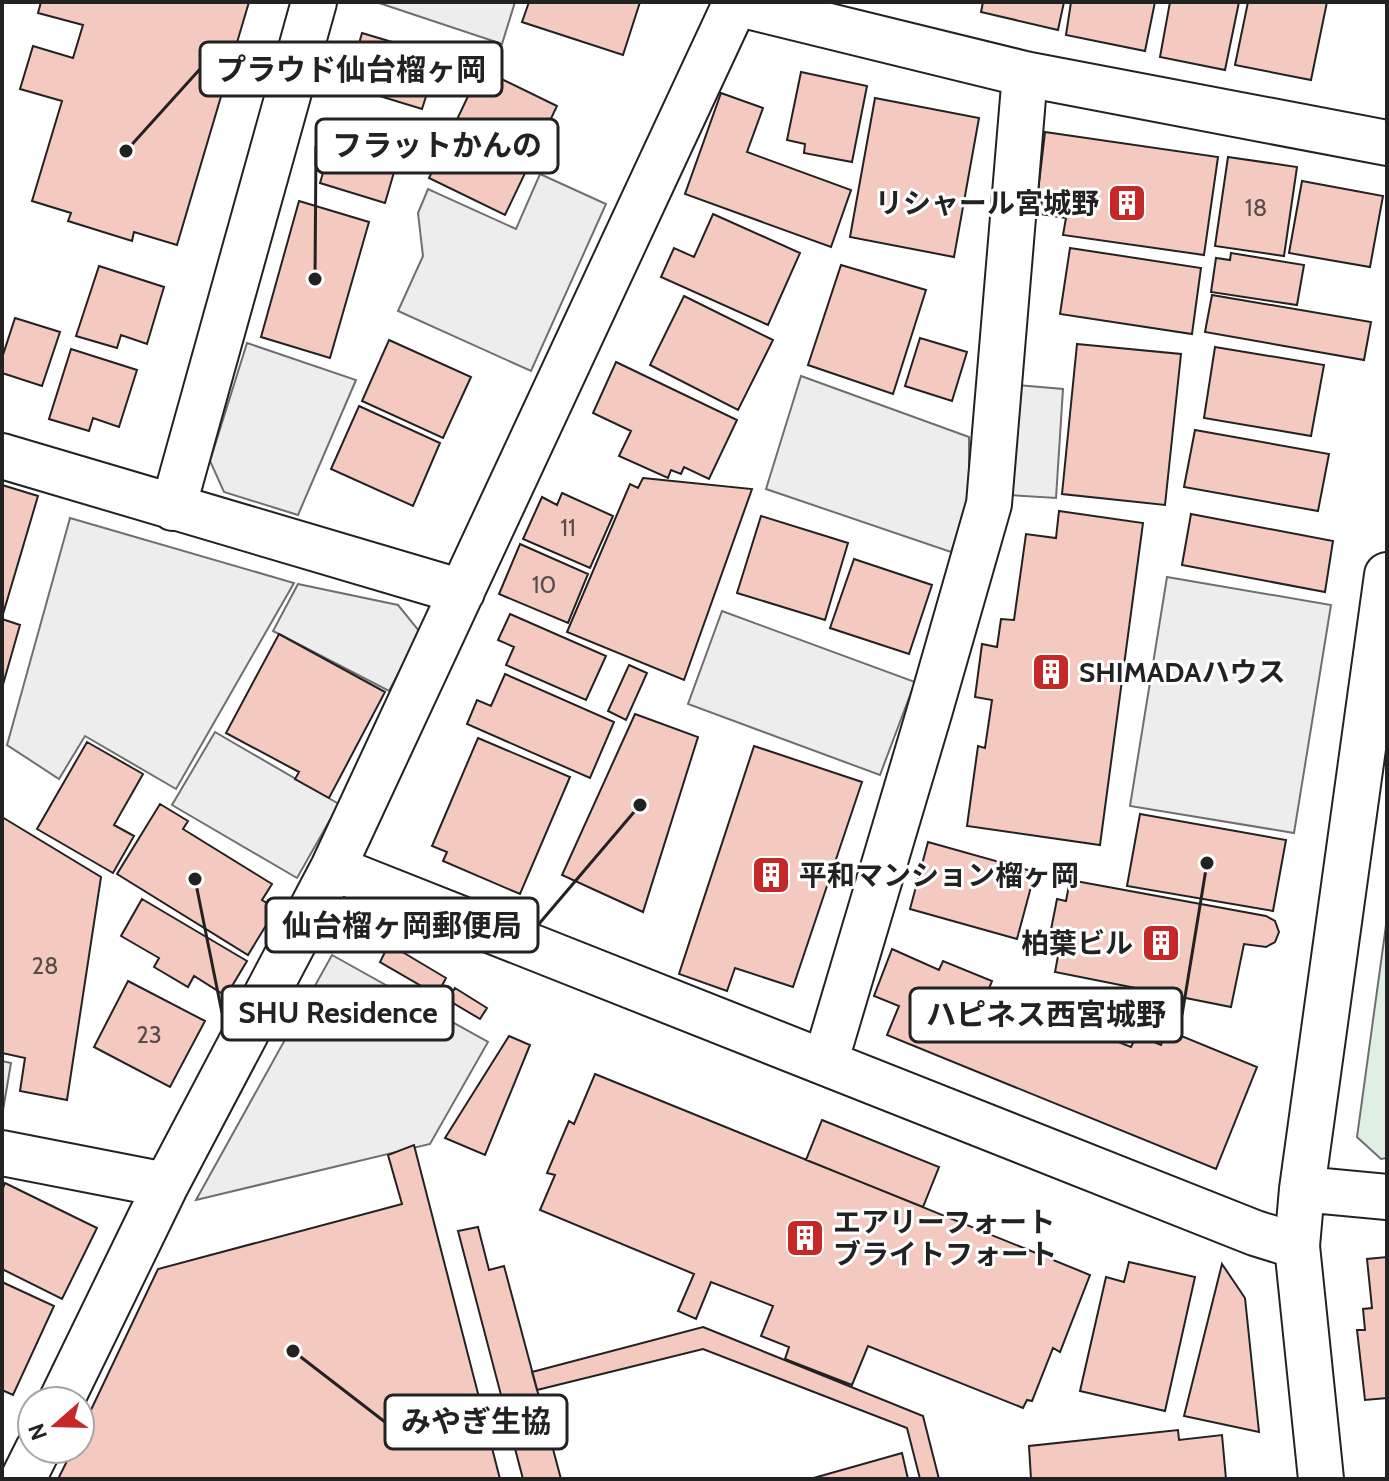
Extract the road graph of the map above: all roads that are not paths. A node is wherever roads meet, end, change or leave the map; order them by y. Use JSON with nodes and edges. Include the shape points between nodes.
{"nodes":[{"id":1,"x":314,"y":2,"type":"edge"},
{"id":2,"x":735,"y":3,"type":"edge"},
{"id":3,"x":1025,"y":74,"type":"junction"},
{"id":4,"x":1387,"y":143,"type":"edge"},
{"id":5,"x":2,"y":456,"type":"edge"},
{"id":6,"x":173,"y":508,"type":"junction"},
{"id":7,"x":1387,"y":575,"type":"edge"},
{"id":8,"x":462,"y":592,"type":"junction"},
{"id":9,"x":333,"y":868,"type":"junction"},
{"id":10,"x":825,"y":1063,"type":"junction"},
{"id":11,"x":2,"y":1153,"type":"edge"},
{"id":12,"x":166,"y":1185,"type":"junction"},
{"id":13,"x":1302,"y":1189,"type":"junction"},
{"id":14,"x":1387,"y":1197,"type":"edge"},
{"id":15,"x":1297,"y":1246,"type":"junction"},
{"id":16,"x":69,"y":1385,"type":"edge"},
{"id":17,"x":1321,"y":1479,"type":"edge"}],
"edges":[{"from":1,"to":6,"type":"street"},
{"from":2,"to":3,"type":"street"},
{"from":2,"to":8,"type":"street"},
{"from":3,"to":4,"type":"street"},
{"from":3,"to":10,"type":"street","via":[[989,504]]},
{"from":5,"to":6,"type":"street"},
{"from":6,"to":8,"type":"street"},
{"from":7,"to":13,"type":"street"},
{"from":8,"to":9,"type":"street"},
{"from":9,"to":10,"type":"street"},
{"from":9,"to":12,"type":"street"},
{"from":10,"to":15,"type":"street"},
{"from":11,"to":12,"type":"street"},
{"from":12,"to":16,"type":"street"},
{"from":13,"to":14,"type":"street"},
{"from":13,"to":15,"type":"street"},
{"from":15,"to":17,"type":"street"}]}
